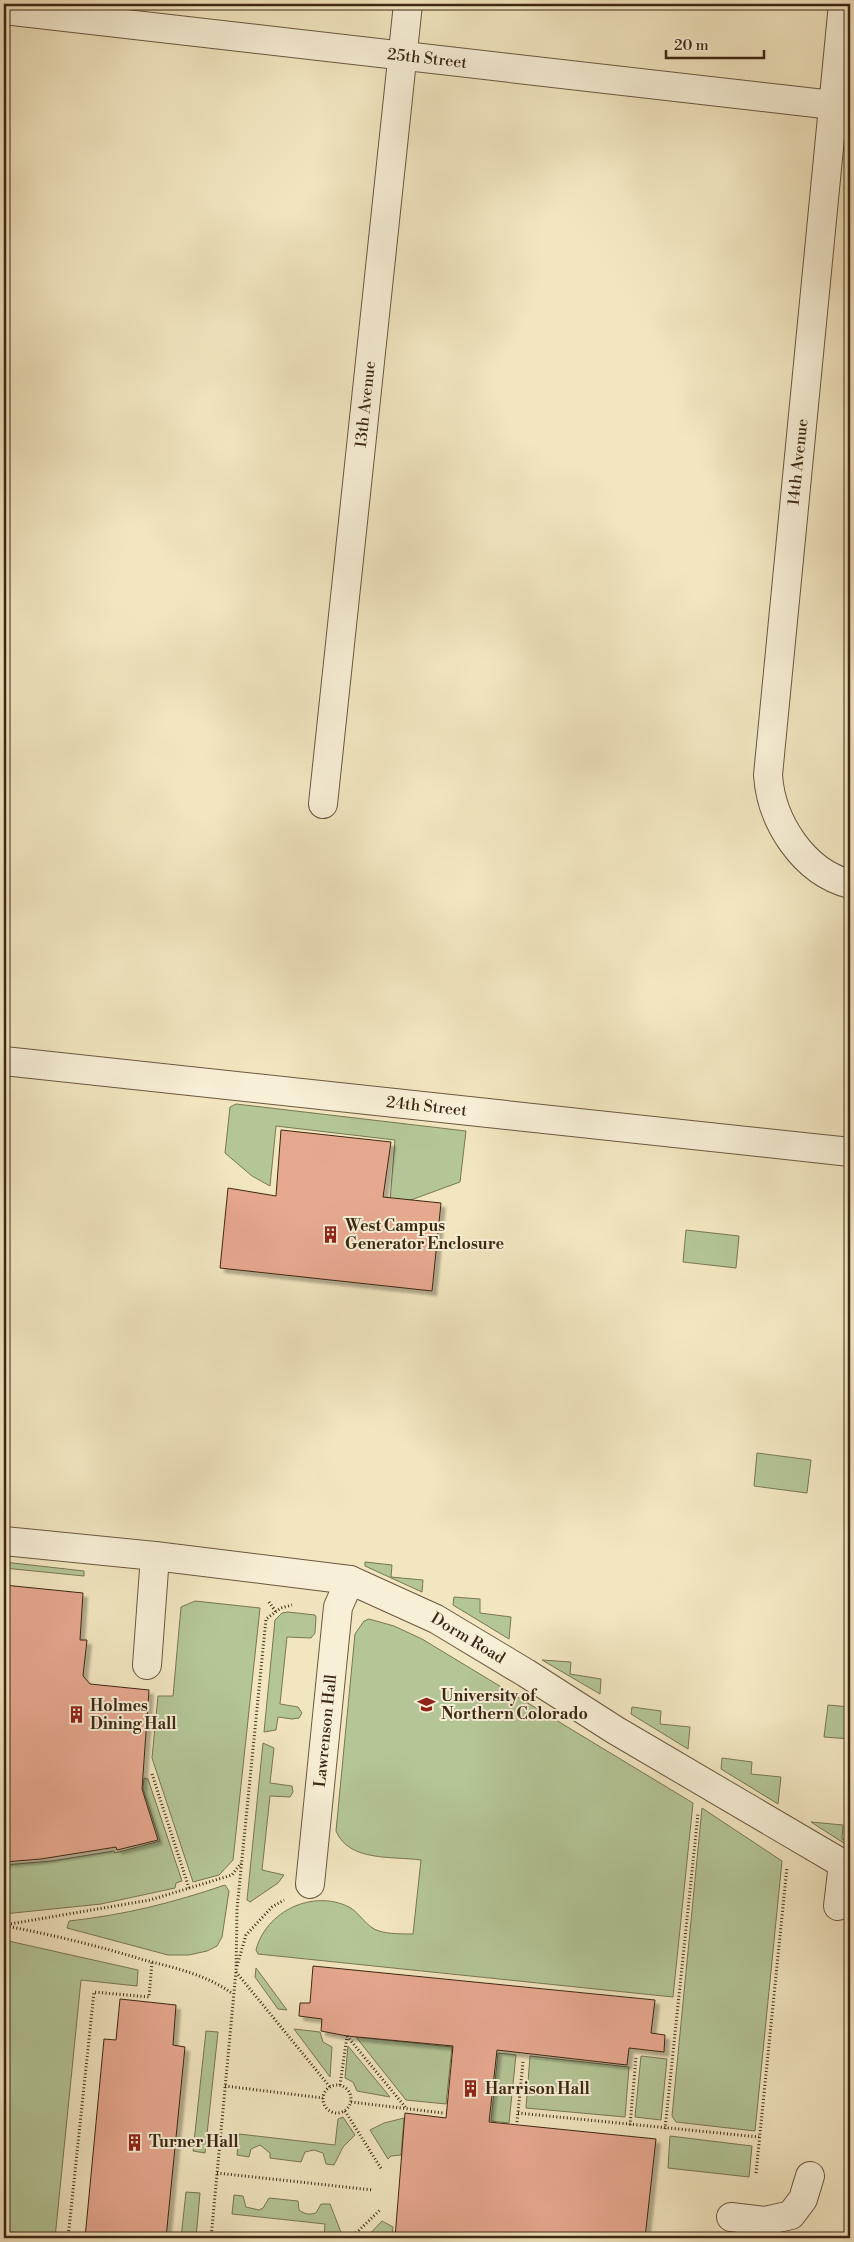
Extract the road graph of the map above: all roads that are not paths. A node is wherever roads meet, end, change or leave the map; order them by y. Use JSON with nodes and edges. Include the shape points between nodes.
{"nodes":[{"id":1,"x":408,"y":4,"type":"edge"},
{"id":2,"x":844,"y":4,"type":"edge"},
{"id":3,"x":4,"y":10,"type":"edge"},
{"id":4,"x":403,"y":56,"type":"junction"},
{"id":5,"x":842,"y":106,"type":"edge"},
{"id":6,"x":323,"y":804,"type":"dead end"},
{"id":7,"x":850,"y":884,"type":"edge"},
{"id":8,"x":4,"y":1061,"type":"edge"},
{"id":9,"x":850,"y":1152,"type":"edge"},
{"id":10,"x":4,"y":1541,"type":"edge"},
{"id":11,"x":155,"y":1556,"type":"junction"},
{"id":12,"x":350,"y":1580,"type":"junction"},
{"id":13,"x":146,"y":1665,"type":"dead end"},
{"id":14,"x":310,"y":1884,"type":"road end"},
{"id":15,"x":838,"y":1906,"type":"dead end"},
{"id":16,"x":810,"y":2176,"type":"dead end"},
{"id":17,"x":731,"y":2217,"type":"dead end"}],
"edges":[{"from":1,"to":4,"type":"street","name":"13th Avenue"},
{"from":2,"to":5,"type":"street","name":"14th Avenue"},
{"from":3,"to":4,"type":"street","name":"25th Street"},
{"from":4,"to":5,"type":"street","name":"25th Street"},
{"from":4,"to":6,"type":"street","name":"13th Avenue"},
{"from":5,"to":7,"type":"street","name":"14th Avenue","via":[[768,775],[769,794],[792,843],[821,871]]},
{"from":8,"to":9,"type":"street","name":"24th Street"},
{"from":10,"to":11,"type":"street","name":"Dorm Road"},
{"from":11,"to":12,"type":"street","name":"Dorm Road"},
{"from":11,"to":13,"type":"street"},
{"from":12,"to":14,"type":"street","name":"Lawrenson Hall","via":[[338,1607]]},
{"from":12,"to":15,"type":"street","name":"Dorm Road","via":[[436,1619],[615,1730],[843,1864]]},
{"from":16,"to":17,"type":"street","via":[[804,2199],[791,2215],[765,2221]]}]}
